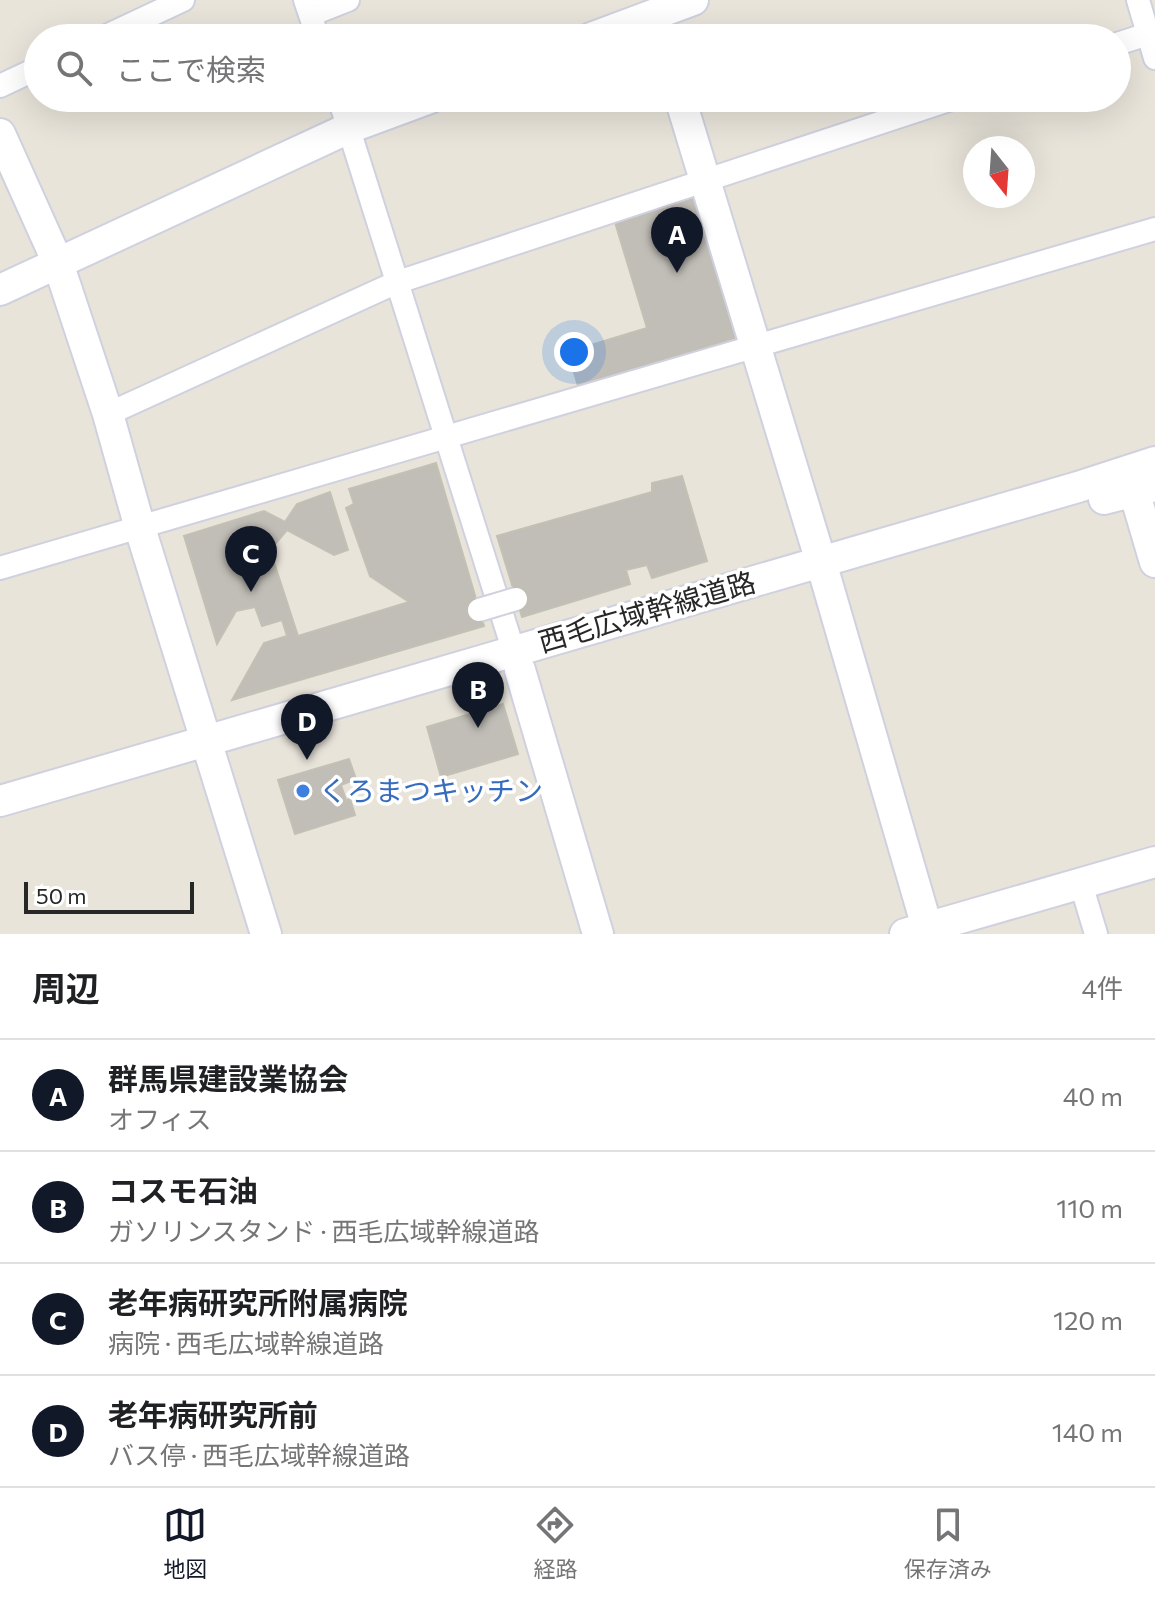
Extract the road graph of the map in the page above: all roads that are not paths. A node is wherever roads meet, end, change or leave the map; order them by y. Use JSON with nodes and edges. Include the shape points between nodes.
{"nodes":[{"id":1,"x":183,"y":0,"type":"edge"},
{"id":2,"x":348,"y":0,"type":"edge"},
{"id":3,"x":693,"y":0,"type":"edge"},
{"id":4,"x":1138,"y":0,"type":"edge"},
{"id":5,"x":308,"y":8,"type":"edge"},
{"id":6,"x":654,"y":18,"type":"edge"},
{"id":7,"x":132,"y":24,"type":"edge"},
{"id":8,"x":1148,"y":34,"type":"junction"},
{"id":9,"x":1131,"y":39,"type":"edge"},
{"id":10,"x":1155,"y":58,"type":"edge"},
{"id":11,"x":24,"y":75,"type":"edge"},
{"id":12,"x":0,"y":86,"type":"edge"},
{"id":13,"x":344,"y":112,"type":"edge"},
{"id":14,"x":392,"y":112,"type":"edge"},
{"id":15,"x":685,"y":112,"type":"edge"},
{"id":16,"x":913,"y":112,"type":"edge"},
{"id":17,"x":349,"y":128,"type":"junction"},
{"id":18,"x":0,"y":134,"type":"edge"},
{"id":19,"x":707,"y":181,"type":"junction"},
{"id":20,"x":1155,"y":229,"type":"edge"},
{"id":21,"x":58,"y":263,"type":"junction"},
{"id":22,"x":395,"y":283,"type":"junction"},
{"id":23,"x":0,"y":290,"type":"edge"},
{"id":24,"x":756,"y":346,"type":"junction"},
{"id":25,"x":108,"y":414,"type":"junction"},
{"id":26,"x":446,"y":438,"type":"junction"},
{"id":27,"x":1155,"y":462,"type":"edge"},
{"id":28,"x":1144,"y":489,"type":"edge"},
{"id":29,"x":140,"y":528,"type":"junction"},
{"id":30,"x":1155,"y":562,"type":"edge"},
{"id":31,"x":0,"y":568,"type":"edge"},
{"id":32,"x":823,"y":570,"type":"junction"},
{"id":33,"x":516,"y":599,"type":"dead end"},
{"id":34,"x":479,"y":610,"type":"dead end"},
{"id":35,"x":517,"y":660,"type":"junction"},
{"id":36,"x":209,"y":750,"type":"junction"},
{"id":37,"x":0,"y":801,"type":"edge"},
{"id":38,"x":0,"y":822,"type":"edge"},
{"id":39,"x":1155,"y":862,"type":"edge"},
{"id":40,"x":1081,"y":884,"type":"junction"},
{"id":41,"x":921,"y":932,"type":"edge"},
{"id":42,"x":266,"y":934,"type":"edge"},
{"id":43,"x":598,"y":934,"type":"edge"},
{"id":44,"x":1096,"y":934,"type":"edge"}],
"edges":[{"from":1,"to":7,"type":"street"},
{"from":2,"to":5,"type":"street"},
{"from":3,"to":6,"type":"street"},
{"from":4,"to":8,"type":"street"},
{"from":8,"to":9,"type":"street"},
{"from":8,"to":10,"type":"street"},
{"from":11,"to":12,"type":"street"},
{"from":13,"to":17,"type":"street"},
{"from":14,"to":17,"type":"street"},
{"from":15,"to":19,"type":"street"},
{"from":16,"to":19,"type":"street"},
{"from":17,"to":21,"type":"street"},
{"from":17,"to":22,"type":"street"},
{"from":18,"to":21,"type":"street"},
{"from":19,"to":22,"type":"street"},
{"from":19,"to":24,"type":"street"},
{"from":20,"to":24,"type":"street"},
{"from":21,"to":23,"type":"street"},
{"from":21,"to":25,"type":"street"},
{"from":22,"to":25,"type":"street"},
{"from":22,"to":26,"type":"street"},
{"from":24,"to":26,"type":"street"},
{"from":24,"to":32,"type":"street"},
{"from":25,"to":29,"type":"street"},
{"from":26,"to":29,"type":"street"},
{"from":26,"to":35,"type":"street"},
{"from":27,"to":32,"type":"street","name":"西毛広域幹線道路"},
{"from":28,"to":30,"type":"street"},
{"from":28,"to":32,"type":"street","name":"西毛広域幹線道路"},
{"from":29,"to":31,"type":"street"},
{"from":29,"to":36,"type":"street"},
{"from":32,"to":35,"type":"street","name":"西毛広域幹線道路"},
{"from":32,"to":41,"type":"street"},
{"from":33,"to":34,"type":"street","bridge":true},
{"from":35,"to":36,"type":"street","name":"西毛広域幹線道路"},
{"from":35,"to":43,"type":"street"},
{"from":36,"to":37,"type":"street","name":"西毛広域幹線道路"},
{"from":36,"to":38,"type":"street","name":"西毛広域幹線道路"},
{"from":36,"to":42,"type":"street"},
{"from":39,"to":40,"type":"street"},
{"from":40,"to":41,"type":"street"},
{"from":40,"to":44,"type":"street"}]}
